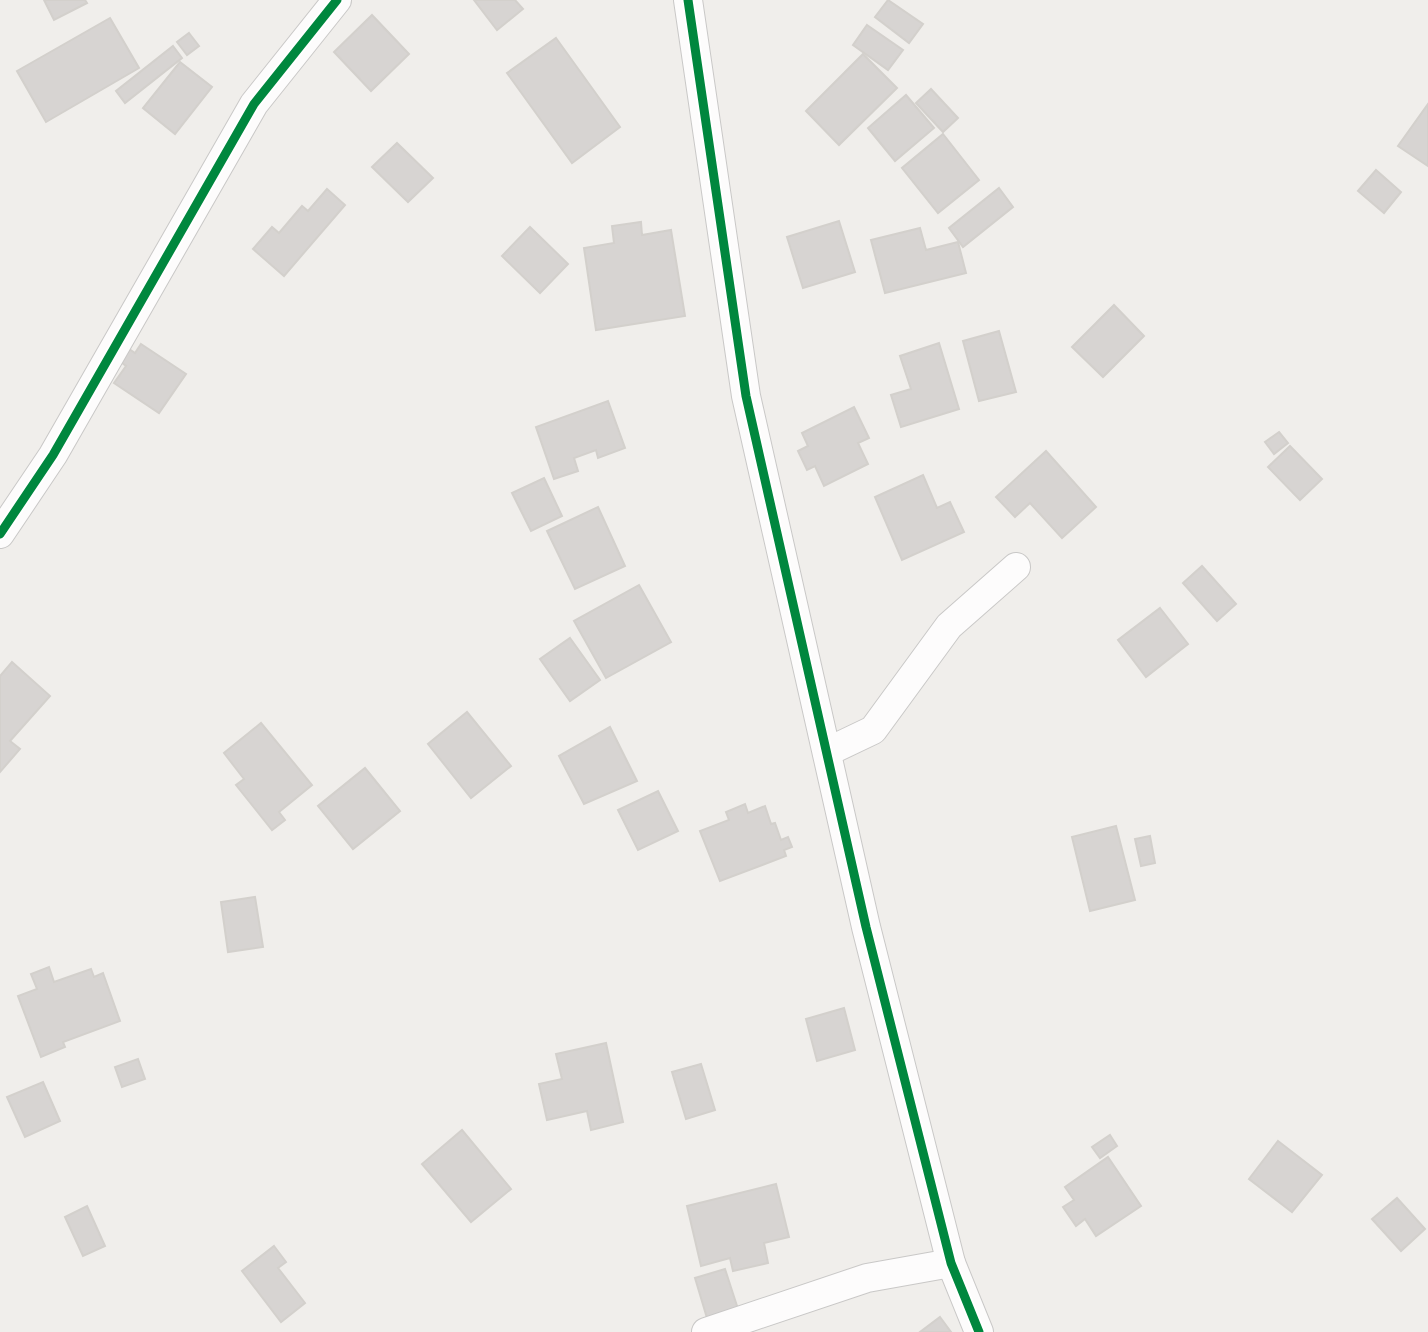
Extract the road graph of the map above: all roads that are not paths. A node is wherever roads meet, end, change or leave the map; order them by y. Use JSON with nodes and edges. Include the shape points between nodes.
{"nodes":[{"id":1,"x":337,"y":0,"type":"edge"},
{"id":2,"x":688,"y":0,"type":"edge"},
{"id":3,"x":0,"y":534,"type":"edge"},
{"id":4,"x":1016,"y":568,"type":"dead end"},
{"id":5,"x":827,"y":752,"type":"junction"},
{"id":6,"x":951,"y":1263,"type":"junction"},
{"id":7,"x":706,"y":1332,"type":"edge"},
{"id":8,"x":979,"y":1332,"type":"edge"}],
"edges":[{"from":1,"to":3,"type":"street","via":[[254,104],[53,455]]},
{"from":2,"to":5,"type":"street","via":[[746,396]]},
{"from":4,"to":5,"type":"street","via":[[949,626],[873,730]]},
{"from":5,"to":6,"type":"street"},
{"from":6,"to":7,"type":"street","via":[[867,1278]]},
{"from":6,"to":8,"type":"street"}]}
